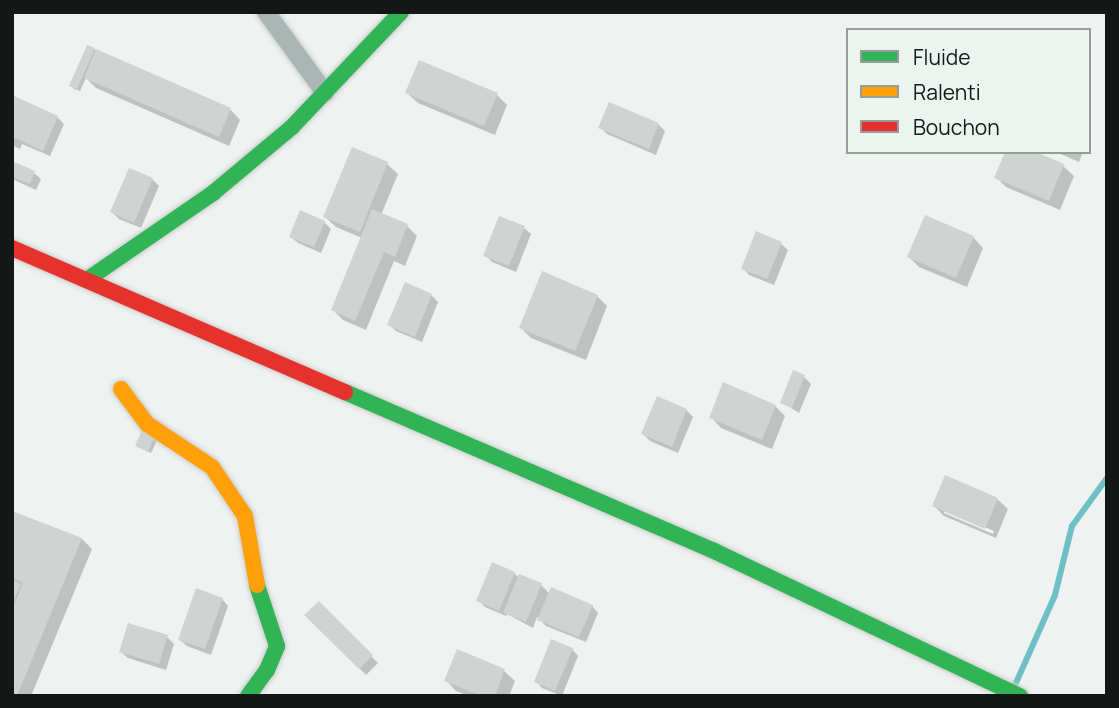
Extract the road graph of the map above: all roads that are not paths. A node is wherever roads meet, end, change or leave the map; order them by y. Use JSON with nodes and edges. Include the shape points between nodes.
{"nodes":[{"id":1,"x":266,"y":12,"type":"edge"},
{"id":2,"x":401,"y":12,"type":"edge"},
{"id":3,"x":325,"y":93,"type":"junction"},
{"id":4,"x":12,"y":248,"type":"edge"},
{"id":5,"x":88,"y":279,"type":"junction"},
{"id":6,"x":121,"y":389,"type":"dead end"},
{"id":7,"x":248,"y":696,"type":"edge"},
{"id":8,"x":1020,"y":696,"type":"edge"}],
"edges":[{"from":1,"to":3,"type":"street"},
{"from":2,"to":3,"type":"main road"},
{"from":3,"to":5,"type":"main road","via":[[213,193]]},
{"from":4,"to":5,"type":"main road"},
{"from":5,"to":8,"type":"main road","via":[[714,551]]},
{"from":6,"to":7,"type":"main road","via":[[147,424],[212,467],[245,516],[258,588],[276,646],[267,670]]}]}
